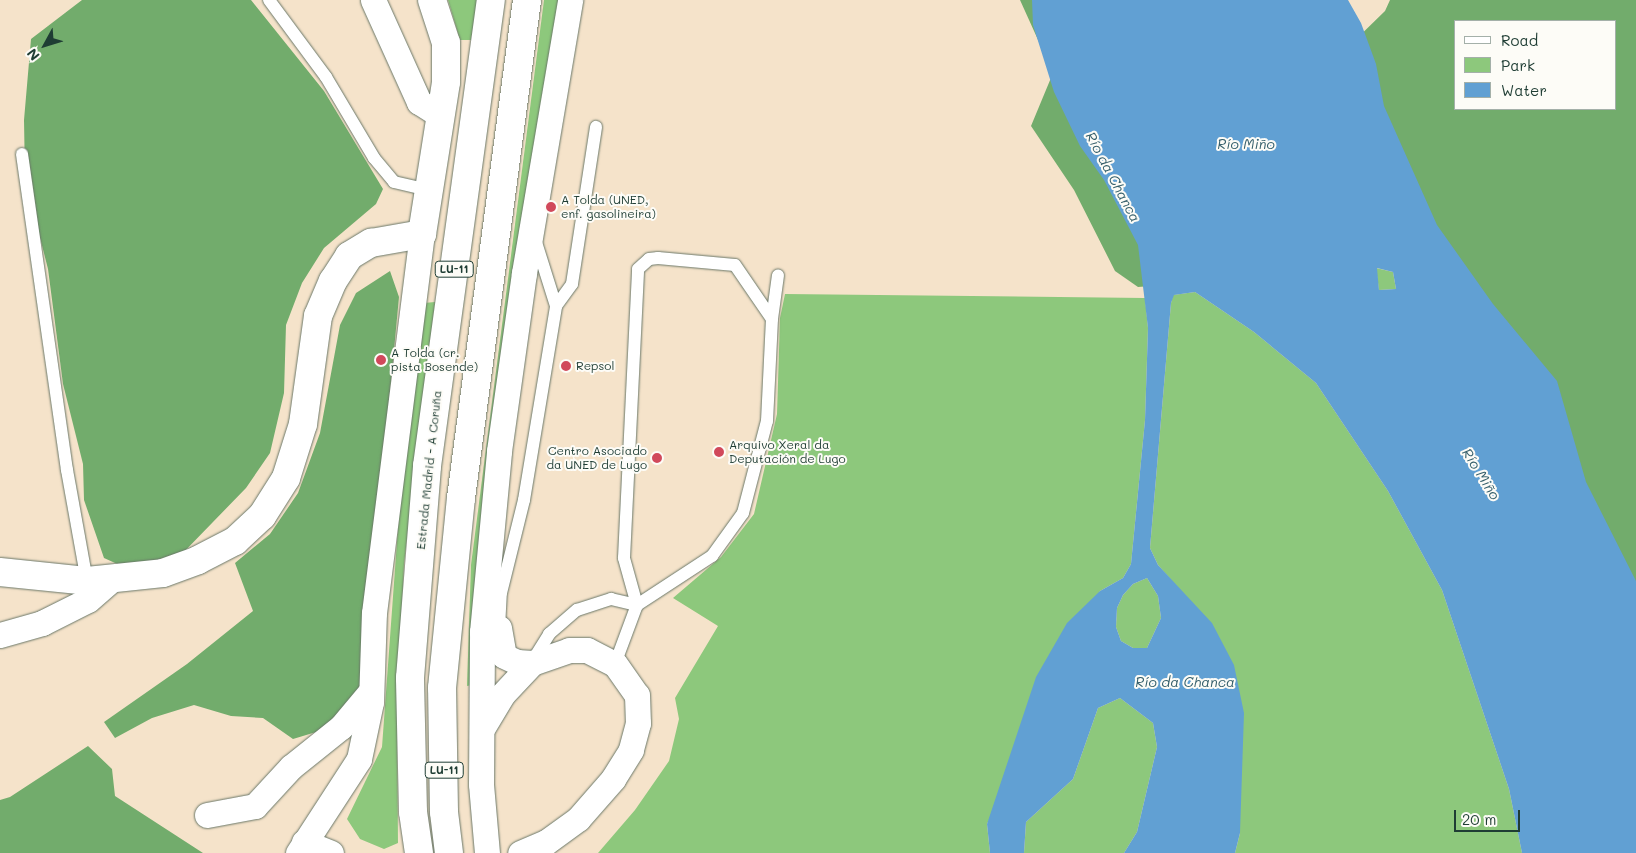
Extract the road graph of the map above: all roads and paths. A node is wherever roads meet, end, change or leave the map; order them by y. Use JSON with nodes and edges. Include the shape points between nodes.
{"nodes":[{"id":1,"x":269,"y":0,"type":"edge"},
{"id":2,"x":373,"y":0,"type":"edge"},
{"id":3,"x":432,"y":0,"type":"edge"},
{"id":4,"x":491,"y":0,"type":"edge"},
{"id":5,"x":527,"y":0,"type":"edge"},
{"id":6,"x":570,"y":0,"type":"edge"},
{"id":7,"x":441,"y":116,"type":"junction"},
{"id":8,"x":596,"y":127,"type":"dead end"},
{"id":9,"x":22,"y":154,"type":"dead end"},
{"id":10,"x":430,"y":190,"type":"junction"},
{"id":11,"x":531,"y":226,"type":"junction"},
{"id":12,"x":422,"y":234,"type":"junction"},
{"id":13,"x":778,"y":276,"type":"dead end"},
{"id":14,"x":556,"y":306,"type":"junction"},
{"id":15,"x":772,"y":319,"type":"junction"},
{"id":16,"x":0,"y":572,"type":"edge"},
{"id":17,"x":99,"y":580,"type":"junction"},
{"id":18,"x":637,"y":605,"type":"junction"},
{"id":19,"x":491,"y":630,"type":"junction"},
{"id":20,"x":0,"y":635,"type":"edge"},
{"id":21,"x":532,"y":663,"type":"junction"},
{"id":22,"x":615,"y":664,"type":"junction"},
{"id":23,"x":371,"y":691,"type":"junction"},
{"id":24,"x":482,"y":729,"type":"junction"},
{"id":25,"x":414,"y":812,"type":"junction"},
{"id":26,"x":207,"y":815,"type":"dead end"},
{"id":27,"x":301,"y":847,"type":"edge"},
{"id":28,"x":548,"y":847,"type":"edge"},
{"id":29,"x":331,"y":853,"type":"edge"},
{"id":30,"x":415,"y":853,"type":"edge"},
{"id":31,"x":419,"y":853,"type":"edge"},
{"id":32,"x":449,"y":853,"type":"edge"},
{"id":33,"x":487,"y":853,"type":"edge"},
{"id":34,"x":520,"y":853,"type":"edge"}],
"edges":[{"from":1,"to":10,"type":"lane","via":[[330,84],[374,158],[394,182]]},
{"from":2,"to":7,"type":"street","via":[[418,102]]},
{"from":3,"to":7,"type":"main road","via":[[446,43],[446,82]]},
{"from":4,"to":25,"type":"main road","name":"Estrada Madrid - A Coruña","number":"LU-11","via":[[427,466],[410,678]]},
{"from":5,"to":32,"type":"main road","number":"LU-11","via":[[461,498],[442,688],[444,812]]},
{"from":6,"to":11,"type":"street"},
{"from":7,"to":10,"type":"main road"},
{"from":8,"to":14,"type":"lane","via":[[572,284]]},
{"from":9,"to":17,"type":"lane","via":[[67,470]]},
{"from":10,"to":12,"type":"main road"},
{"from":11,"to":14,"type":"lane"},
{"from":11,"to":19,"type":"street","via":[[499,451]]},
{"from":12,"to":17,"type":"main road","via":[[371,243],[350,256],[333,281],[318,316],[303,424],[286,478],[262,516],[235,540],[198,560],[163,573]]},
{"from":12,"to":23,"type":"street","via":[[374,613]]},
{"from":13,"to":15,"type":"lane"},
{"from":14,"to":19,"type":"lane","via":[[524,500]]},
{"from":15,"to":18,"type":"lane","via":[[767,421],[743,513],[712,556]]},
{"from":15,"to":18,"type":"lane","via":[[735,265],[658,252],[638,269],[624,558]]},
{"from":16,"to":17,"type":"main road"},
{"from":17,"to":20,"type":"street","via":[[81,604],[42,623]]},
{"from":18,"to":21,"type":"lane","via":[[611,599],[577,610],[549,634]]},
{"from":18,"to":22,"type":"lane"},
{"from":19,"to":21,"type":"street","via":[[504,656],[517,662]]},
{"from":19,"to":24,"type":"street"},
{"from":21,"to":22,"type":"street","via":[[569,650],[587,650]]},
{"from":21,"to":24,"type":"street","via":[[502,694]]},
{"from":22,"to":28,"type":"street","via":[[637,696],[638,723],[631,750],[613,779]]},
{"from":23,"to":26,"type":"street","via":[[341,727],[291,767],[256,806]]},
{"from":23,"to":27,"type":"street","via":[[359,759]]},
{"from":24,"to":33,"type":"street"},
{"from":25,"to":30,"type":"main road"},
{"from":25,"to":31,"type":"main road","name":"Estrada Madrid - A Coruña","number":"LU-11"},
{"from":27,"to":29,"type":"street"},
{"from":28,"to":34,"type":"street"}]}
